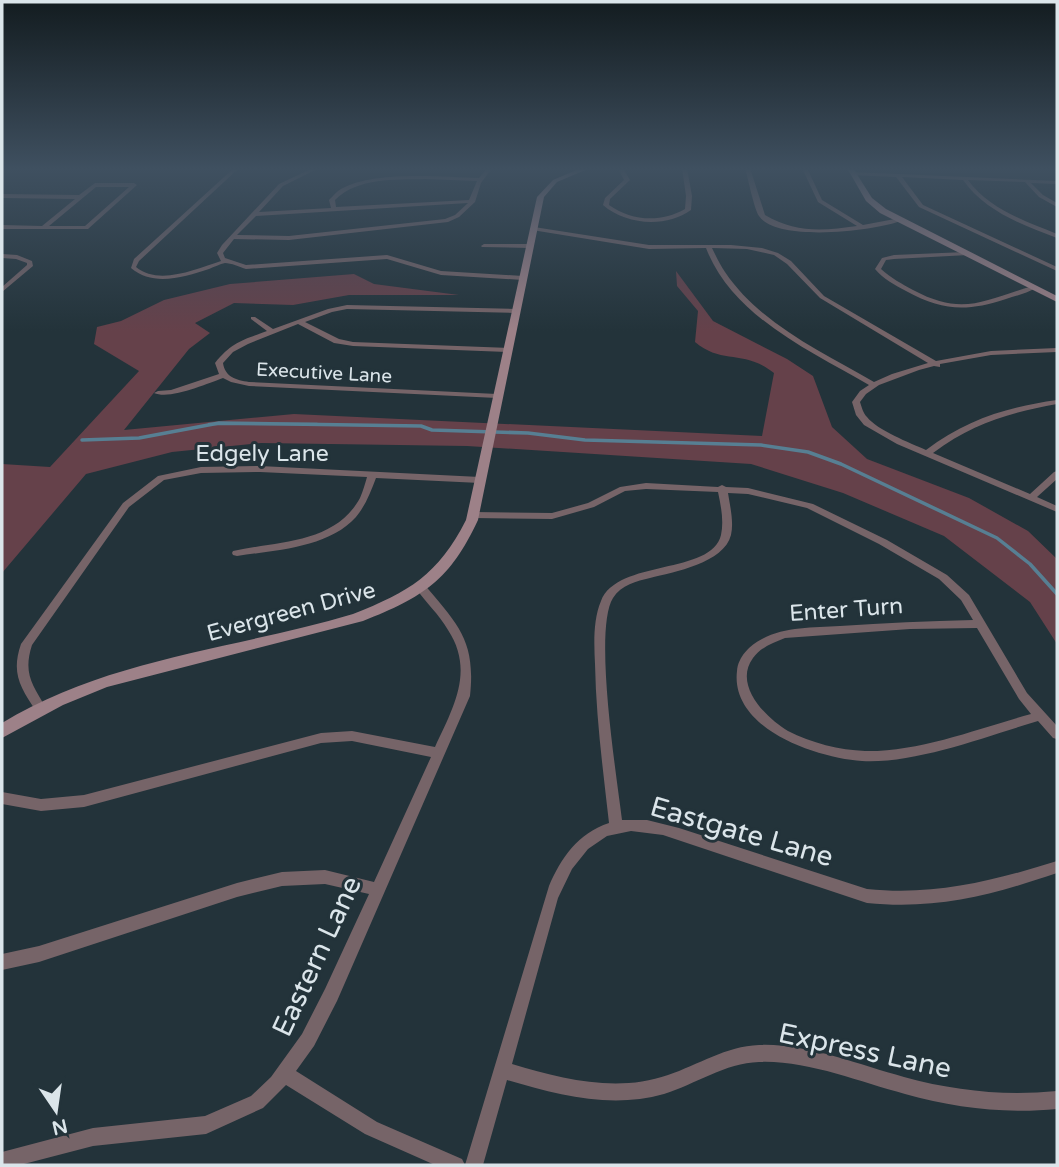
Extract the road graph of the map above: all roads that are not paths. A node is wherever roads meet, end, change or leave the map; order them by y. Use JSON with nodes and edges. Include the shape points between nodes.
{"nodes":[{"id":1,"x":28,"y":222,"type":"edge"},
{"id":2,"x":50,"y":222,"type":"edge"},
{"id":3,"x":92,"y":222,"type":"edge"},
{"id":4,"x":177,"y":222,"type":"edge"},
{"id":5,"x":246,"y":222,"type":"edge"},
{"id":6,"x":438,"y":222,"type":"edge"},
{"id":7,"x":535,"y":222,"type":"edge"},
{"id":8,"x":774,"y":222,"type":"edge"},
{"id":9,"x":855,"y":222,"type":"edge"},
{"id":10,"x":884,"y":222,"type":"edge"},
{"id":11,"x":905,"y":222,"type":"edge"},
{"id":12,"x":957,"y":222,"type":"edge"},
{"id":13,"x":1028,"y":222,"type":"edge"},
{"id":14,"x":861,"y":226,"type":"junction"},
{"id":15,"x":2,"y":227,"type":"edge"},
{"id":16,"x":22,"y":228,"type":"junction"},
{"id":17,"x":43,"y":228,"type":"junction"},
{"id":18,"x":534,"y":229,"type":"junction"},
{"id":19,"x":1057,"y":236,"type":"edge"},
{"id":20,"x":232,"y":237,"type":"junction"},
{"id":21,"x":484,"y":246,"type":"dead end"},
{"id":22,"x":530,"y":246,"type":"junction"},
{"id":23,"x":709,"y":248,"type":"junction"},
{"id":24,"x":967,"y":254,"type":"junction"},
{"id":25,"x":2,"y":256,"type":"edge"},
{"id":26,"x":226,"y":261,"type":"junction"},
{"id":27,"x":1057,"y":269,"type":"edge"},
{"id":28,"x":2,"y":277,"type":"edge"},
{"id":29,"x":17,"y":277,"type":"junction"},
{"id":30,"x":523,"y":278,"type":"junction"},
{"id":31,"x":1032,"y":288,"type":"junction"},
{"id":32,"x":2,"y":290,"type":"edge"},
{"id":33,"x":1057,"y":299,"type":"edge"},
{"id":34,"x":516,"y":311,"type":"junction"},
{"id":35,"x":253,"y":318,"type":"dead end"},
{"id":36,"x":299,"y":322,"type":"junction"},
{"id":37,"x":272,"y":332,"type":"junction"},
{"id":38,"x":507,"y":350,"type":"junction"},
{"id":39,"x":1057,"y":350,"type":"edge"},
{"id":40,"x":936,"y":365,"type":"junction"},
{"id":41,"x":225,"y":375,"type":"junction"},
{"id":42,"x":873,"y":384,"type":"junction"},
{"id":43,"x":158,"y":393,"type":"dead end"},
{"id":44,"x":497,"y":396,"type":"junction"},
{"id":45,"x":1057,"y":402,"type":"edge"},
{"id":46,"x":927,"y":453,"type":"junction"},
{"id":47,"x":373,"y":474,"type":"junction"},
{"id":48,"x":1057,"y":474,"type":"edge"},
{"id":49,"x":481,"y":480,"type":"junction"},
{"id":50,"x":723,"y":488,"type":"junction"},
{"id":51,"x":1032,"y":498,"type":"junction"},
{"id":52,"x":1057,"y":509,"type":"edge"},
{"id":53,"x":473,"y":515,"type":"junction"},
{"id":54,"x":237,"y":553,"type":"dead end"},
{"id":55,"x":420,"y":587,"type":"junction"},
{"id":56,"x":980,"y":624,"type":"junction"},
{"id":57,"x":40,"y":708,"type":"junction"},
{"id":58,"x":1040,"y":716,"type":"junction"},
{"id":59,"x":2,"y":731,"type":"edge"},
{"id":60,"x":1057,"y":734,"type":"edge"},
{"id":61,"x":439,"y":752,"type":"junction"},
{"id":62,"x":2,"y":799,"type":"edge"},
{"id":63,"x":616,"y":827,"type":"junction"},
{"id":64,"x":1057,"y":867,"type":"edge"},
{"id":65,"x":377,"y":889,"type":"junction"},
{"id":66,"x":2,"y":962,"type":"edge"},
{"id":67,"x":502,"y":1070,"type":"junction"},
{"id":68,"x":284,"y":1074,"type":"junction"},
{"id":69,"x":1057,"y":1100,"type":"edge"},
{"id":70,"x":2,"y":1161,"type":"edge"},
{"id":71,"x":456,"y":1165,"type":"edge"},
{"id":72,"x":474,"y":1165,"type":"edge"}],
"edges":[{"from":1,"to":16,"type":"street"},
{"from":2,"to":17,"type":"street"},
{"from":3,"to":17,"type":"street","via":[[86,228]]},
{"from":4,"to":26,"type":"street","via":[[133,267],[145,276],[165,276]]},
{"from":5,"to":20,"type":"street"},
{"from":6,"to":20,"type":"street","via":[[289,237]]},
{"from":7,"to":18,"type":"street","name":"Evergreen Drive"},
{"from":8,"to":14,"type":"street","via":[[807,231]]},
{"from":9,"to":14,"type":"street"},
{"from":10,"to":14,"type":"street"},
{"from":11,"to":24,"type":"street"},
{"from":12,"to":27,"type":"street"},
{"from":13,"to":19,"type":"street"},
{"from":15,"to":16,"type":"street"},
{"from":16,"to":17,"type":"street"},
{"from":18,"to":22,"type":"street","name":"Evergreen Drive"},
{"from":18,"to":23,"type":"street","via":[[632,245]]},
{"from":20,"to":26,"type":"street","via":[[220,253]]},
{"from":21,"to":22,"type":"street"},
{"from":22,"to":30,"type":"street","name":"Evergreen Drive"},
{"from":23,"to":40,"type":"street","via":[[777,255],[821,296]]},
{"from":23,"to":42,"type":"street","via":[[718,271],[748,303],[796,339]]},
{"from":24,"to":31,"type":"street"},
{"from":24,"to":31,"type":"street","via":[[894,257],[884,259],[877,269],[929,302],[958,309],[983,306]]},
{"from":25,"to":29,"type":"street","via":[[30,262]]},
{"from":26,"to":30,"type":"street","via":[[265,267],[387,257],[441,273]]},
{"from":28,"to":29,"type":"street"},
{"from":29,"to":32,"type":"street"},
{"from":30,"to":34,"type":"street","name":"Evergreen Drive"},
{"from":31,"to":33,"type":"street"},
{"from":34,"to":36,"type":"street","name":"Executive Lane","via":[[347,307]]},
{"from":34,"to":38,"type":"street","name":"Evergreen Drive"},
{"from":35,"to":37,"type":"street"},
{"from":36,"to":37,"type":"street","name":"Executive Lane"},
{"from":36,"to":38,"type":"street","via":[[353,344]]},
{"from":37,"to":41,"type":"street","name":"Executive Lane","via":[[225,355],[219,368]]},
{"from":38,"to":44,"type":"street","name":"Evergreen Drive"},
{"from":39,"to":40,"type":"street","via":[[990,353]]},
{"from":40,"to":42,"type":"street"},
{"from":41,"to":43,"type":"street"},
{"from":41,"to":44,"type":"street","name":"Executive Lane","via":[[259,385]]},
{"from":42,"to":46,"type":"street","via":[[858,397],[860,415]]},
{"from":44,"to":49,"type":"street","name":"Evergreen Drive"},
{"from":45,"to":46,"type":"street","via":[[992,414],[960,428]]},
{"from":46,"to":51,"type":"street"},
{"from":47,"to":49,"type":"street","name":"Edgely Lane"},
{"from":47,"to":54,"type":"street","via":[[361,507],[341,527],[317,537]]},
{"from":47,"to":57,"type":"street","name":"Edgely Lane","via":[[215,470],[175,474],[153,482],[120,513],[27,644],[21,677]]},
{"from":48,"to":51,"type":"street"},
{"from":49,"to":53,"type":"street","name":"Evergreen Drive"},
{"from":50,"to":53,"type":"street","via":[[646,485],[552,516]]},
{"from":50,"to":56,"type":"street","via":[[810,506],[893,548],[943,577],[965,598]]},
{"from":50,"to":63,"type":"street","via":[[728,523],[726,538],[716,553],[629,580],[605,602],[601,662]]},
{"from":51,"to":52,"type":"street"},
{"from":53,"to":55,"type":"street","name":"Evergreen Drive","via":[[453,556]]},
{"from":55,"to":57,"type":"street","name":"Evergreen Drive","via":[[366,617],[117,678]]},
{"from":55,"to":61,"type":"street","name":"Eastern Lane","via":[[454,627],[467,662],[464,696]]},
{"from":56,"to":58,"type":"street"},
{"from":56,"to":58,"type":"street","name":"Enter Turn","via":[[783,634],[769,638],[749,655],[742,665],[742,689],[757,713],[784,734],[835,752],[867,756],[908,751]]},
{"from":57,"to":59,"type":"street","name":"Evergreen Drive"},
{"from":58,"to":60,"type":"street"},
{"from":61,"to":62,"type":"street","via":[[361,737],[321,738],[85,800],[41,805]]},
{"from":61,"to":65,"type":"street","name":"Eastern Lane"},
{"from":63,"to":64,"type":"street","name":"Eastgate Lane","via":[[674,834],[867,896],[898,901],[960,893]]},
{"from":63,"to":67,"type":"street","name":"Eastgate Lane","via":[[581,845],[559,877]]},
{"from":65,"to":66,"type":"street","via":[[325,877],[282,879]]},
{"from":65,"to":68,"type":"street","name":"Eastern Lane","via":[[325,1006]]},
{"from":67,"to":69,"type":"street","name":"Express Lane","via":[[567,1089],[615,1092],[663,1086],[727,1059],[774,1054],[981,1101]]},
{"from":67,"to":72,"type":"street","name":"Eastgate Lane"},
{"from":68,"to":70,"type":"street","name":"Eastern Lane","via":[[257,1102],[206,1125],[93,1137]]},
{"from":68,"to":71,"type":"street","via":[[371,1128]]}]}
